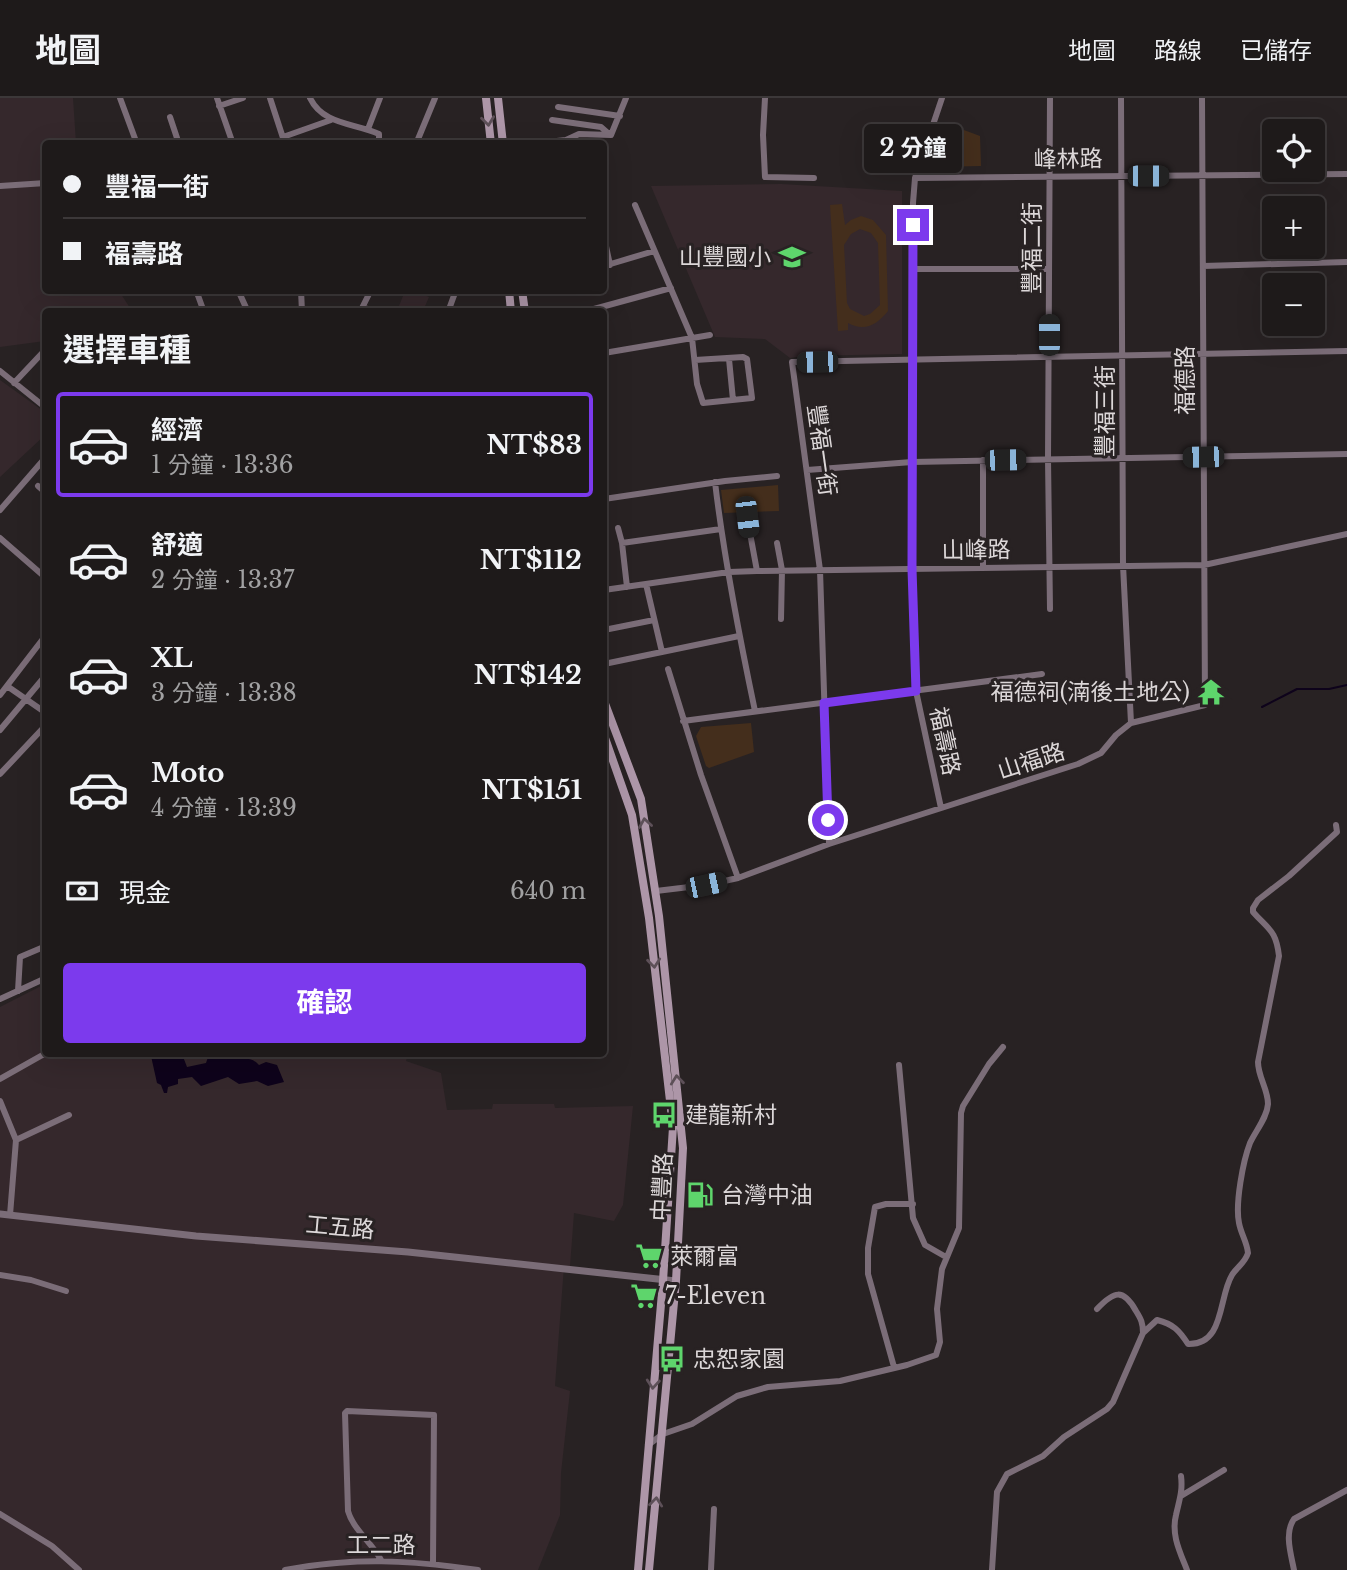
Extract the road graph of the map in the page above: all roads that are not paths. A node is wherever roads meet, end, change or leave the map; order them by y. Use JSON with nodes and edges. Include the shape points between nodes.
{"nodes":[{"id":1,"x":120,"y":98,"type":"edge"},
{"id":2,"x":217,"y":98,"type":"edge"},
{"id":3,"x":243,"y":98,"type":"edge"},
{"id":4,"x":270,"y":98,"type":"edge"},
{"id":5,"x":310,"y":98,"type":"edge"},
{"id":6,"x":380,"y":98,"type":"edge"},
{"id":7,"x":435,"y":98,"type":"edge"},
{"id":8,"x":486,"y":98,"type":"edge"},
{"id":9,"x":498,"y":98,"type":"edge"},
{"id":10,"x":626,"y":98,"type":"edge"},
{"id":11,"x":765,"y":98,"type":"edge"},
{"id":12,"x":942,"y":98,"type":"edge"},
{"id":13,"x":1050,"y":98,"type":"edge"},
{"id":14,"x":1121,"y":98,"type":"edge"},
{"id":15,"x":1202,"y":98,"type":"edge"},
{"id":16,"x":219,"y":106,"type":"junction"},
{"id":17,"x":558,"y":107,"type":"dead end"},
{"id":18,"x":620,"y":116,"type":"junction"},
{"id":19,"x":170,"y":117,"type":"dead end"},
{"id":20,"x":331,"y":120,"type":"junction"},
{"id":21,"x":552,"y":120,"type":"dead end"},
{"id":22,"x":368,"y":129,"type":"junction"},
{"id":23,"x":611,"y":135,"type":"junction"},
{"id":24,"x":569,"y":138,"type":"junction"},
{"id":25,"x":136,"y":140,"type":"edge"},
{"id":26,"x":178,"y":140,"type":"edge"},
{"id":27,"x":232,"y":140,"type":"edge"},
{"id":28,"x":284,"y":140,"type":"edge"},
{"id":29,"x":379,"y":140,"type":"edge"},
{"id":30,"x":418,"y":140,"type":"edge"},
{"id":31,"x":491,"y":140,"type":"edge"},
{"id":32,"x":503,"y":140,"type":"edge"},
{"id":33,"x":556,"y":140,"type":"edge"},
{"id":34,"x":574,"y":140,"type":"edge"},
{"id":35,"x":1347,"y":174,"type":"edge"},
{"id":36,"x":1202,"y":175,"type":"junction"},
{"id":37,"x":1121,"y":176,"type":"junction"},
{"id":38,"x":1049,"y":177,"type":"junction"},
{"id":39,"x":814,"y":178,"type":"dead end"},
{"id":40,"x":915,"y":178,"type":"junction"},
{"id":41,"x":42,"y":183,"type":"edge"},
{"id":42,"x":0,"y":186,"type":"edge"},
{"id":43,"x":635,"y":205,"type":"dead end"},
{"id":44,"x":654,"y":251,"type":"junction"},
{"id":45,"x":1347,"y":262,"type":"edge"},
{"id":46,"x":607,"y":265,"type":"edge"},
{"id":47,"x":1203,"y":266,"type":"junction"},
{"id":48,"x":913,"y":269,"type":"junction"},
{"id":49,"x":1049,"y":269,"type":"junction"},
{"id":50,"x":671,"y":288,"type":"junction"},
{"id":51,"x":598,"y":308,"type":"edge"},
{"id":52,"x":710,"y":335,"type":"dead end"},
{"id":53,"x":692,"y":338,"type":"junction"},
{"id":54,"x":1347,"y":351,"type":"edge"},
{"id":55,"x":607,"y":352,"type":"edge"},
{"id":56,"x":42,"y":353,"type":"edge"},
{"id":57,"x":1202,"y":354,"type":"junction"},
{"id":58,"x":1122,"y":356,"type":"junction"},
{"id":59,"x":1049,"y":357,"type":"junction"},
{"id":60,"x":729,"y":359,"type":"junction"},
{"id":61,"x":913,"y":359,"type":"junction"},
{"id":62,"x":695,"y":360,"type":"junction"},
{"id":63,"x":0,"y":371,"type":"edge"},
{"id":64,"x":14,"y":383,"type":"junction"},
{"id":65,"x":733,"y":400,"type":"junction"},
{"id":66,"x":42,"y":404,"type":"edge"},
{"id":67,"x":1347,"y":454,"type":"edge"},
{"id":68,"x":1203,"y":457,"type":"junction"},
{"id":69,"x":1123,"y":458,"type":"junction"},
{"id":70,"x":1048,"y":459,"type":"junction"},
{"id":71,"x":983,"y":460,"type":"junction"},
{"id":72,"x":42,"y":461,"type":"edge"},
{"id":73,"x":912,"y":462,"type":"junction"},
{"id":74,"x":807,"y":470,"type":"junction"},
{"id":75,"x":777,"y":476,"type":"dead end"},
{"id":76,"x":715,"y":482,"type":"junction"},
{"id":77,"x":38,"y":486,"type":"dead end"},
{"id":78,"x":42,"y":490,"type":"edge"},
{"id":79,"x":607,"y":499,"type":"edge"},
{"id":80,"x":4,"y":502,"type":"edge"},
{"id":81,"x":0,"y":510,"type":"edge"},
{"id":82,"x":747,"y":517,"type":"dead end"},
{"id":83,"x":618,"y":528,"type":"dead end"},
{"id":84,"x":721,"y":529,"type":"junction"},
{"id":85,"x":1347,"y":534,"type":"edge"},
{"id":86,"x":0,"y":538,"type":"edge"},
{"id":87,"x":777,"y":542,"type":"dead end"},
{"id":88,"x":622,"y":543,"type":"junction"},
{"id":89,"x":1123,"y":565,"type":"junction"},
{"id":90,"x":1204,"y":565,"type":"junction"},
{"id":91,"x":1049,"y":566,"type":"junction"},
{"id":92,"x":983,"y":567,"type":"junction"},
{"id":93,"x":912,"y":569,"type":"junction"},
{"id":94,"x":782,"y":570,"type":"junction"},
{"id":95,"x":820,"y":570,"type":"junction"},
{"id":96,"x":757,"y":571,"type":"junction"},
{"id":97,"x":729,"y":572,"type":"junction"},
{"id":98,"x":42,"y":575,"type":"edge"},
{"id":99,"x":646,"y":584,"type":"junction"},
{"id":100,"x":627,"y":587,"type":"junction"},
{"id":101,"x":607,"y":590,"type":"edge"},
{"id":102,"x":1050,"y":609,"type":"dead end"},
{"id":103,"x":781,"y":619,"type":"dead end"},
{"id":104,"x":654,"y":620,"type":"junction"},
{"id":105,"x":607,"y":629,"type":"edge"},
{"id":106,"x":738,"y":636,"type":"junction"},
{"id":107,"x":42,"y":640,"type":"edge"},
{"id":108,"x":662,"y":652,"type":"junction"},
{"id":109,"x":607,"y":663,"type":"edge"},
{"id":110,"x":668,"y":668,"type":"dead end"},
{"id":111,"x":1042,"y":674,"type":"dead end"},
{"id":112,"x":42,"y":679,"type":"edge"},
{"id":113,"x":7,"y":686,"type":"junction"},
{"id":114,"x":916,"y":691,"type":"junction"},
{"id":115,"x":0,"y":695,"type":"edge"},
{"id":116,"x":24,"y":699,"type":"junction"},
{"id":117,"x":824,"y":703,"type":"junction"},
{"id":118,"x":1205,"y":705,"type":"joint"},
{"id":119,"x":607,"y":709,"type":"edge"},
{"id":120,"x":42,"y":710,"type":"edge"},
{"id":121,"x":754,"y":711,"type":"junction"},
{"id":122,"x":683,"y":721,"type":"junction"},
{"id":123,"x":1131,"y":723,"type":"junction"},
{"id":124,"x":42,"y":729,"type":"edge"},
{"id":125,"x":0,"y":730,"type":"edge"},
{"id":126,"x":607,"y":744,"type":"edge"},
{"id":127,"x":1,"y":771,"type":"edge"},
{"id":128,"x":941,"y":808,"type":"junction"},
{"id":129,"x":1336,"y":825,"type":"dead end"},
{"id":130,"x":829,"y":844,"type":"junction"},
{"id":131,"x":738,"y":878,"type":"junction"},
{"id":132,"x":656,"y":891,"type":"junction"},
{"id":133,"x":42,"y":948,"type":"edge"},
{"id":134,"x":42,"y":980,"type":"edge"},
{"id":135,"x":18,"y":991,"type":"junction"},
{"id":136,"x":0,"y":999,"type":"edge"},
{"id":137,"x":1003,"y":1047,"type":"dead end"},
{"id":138,"x":42,"y":1055,"type":"edge"},
{"id":139,"x":899,"y":1065,"type":"dead end"},
{"id":140,"x":0,"y":1079,"type":"edge"},
{"id":141,"x":0,"y":1101,"type":"edge"},
{"id":142,"x":69,"y":1115,"type":"dead end"},
{"id":143,"x":16,"y":1140,"type":"junction"},
{"id":144,"x":671,"y":1173,"type":"junction"},
{"id":145,"x":681,"y":1174,"type":"junction"},
{"id":146,"x":913,"y":1204,"type":"junction"},
{"id":147,"x":0,"y":1214,"type":"edge"},
{"id":148,"x":10,"y":1215,"type":"junction"},
{"id":149,"x":946,"y":1257,"type":"junction"},
{"id":150,"x":0,"y":1275,"type":"edge"},
{"id":151,"x":663,"y":1281,"type":"junction"},
{"id":152,"x":677,"y":1282,"type":"junction"},
{"id":153,"x":66,"y":1291,"type":"dead end"},
{"id":154,"x":1097,"y":1309,"type":"dead end"},
{"id":155,"x":1143,"y":1333,"type":"junction"},
{"id":156,"x":894,"y":1367,"type":"junction"},
{"id":157,"x":663,"y":1434,"type":"junction"},
{"id":158,"x":648,"y":1445,"type":"junction"},
{"id":159,"x":1224,"y":1470,"type":"dead end"},
{"id":160,"x":1181,"y":1476,"type":"dead end"},
{"id":161,"x":1347,"y":1490,"type":"edge"},
{"id":162,"x":1181,"y":1496,"type":"junction"},
{"id":163,"x":714,"y":1509,"type":"dead end"},
{"id":164,"x":0,"y":1514,"type":"edge"},
{"id":165,"x":381,"y":1560,"type":"junction"},
{"id":166,"x":433,"y":1564,"type":"junction"},
{"id":167,"x":79,"y":1570,"type":"edge"},
{"id":168,"x":285,"y":1570,"type":"edge"},
{"id":169,"x":478,"y":1570,"type":"edge"},
{"id":170,"x":638,"y":1570,"type":"edge"},
{"id":171,"x":649,"y":1570,"type":"edge"},
{"id":172,"x":711,"y":1570,"type":"edge"},
{"id":173,"x":992,"y":1570,"type":"edge"},
{"id":174,"x":1187,"y":1570,"type":"edge"},
{"id":175,"x":1294,"y":1570,"type":"edge"}],
"edges":[{"from":1,"to":25,"type":"street"},
{"from":2,"to":16,"type":"street"},
{"from":3,"to":16,"type":"street"},
{"from":4,"to":28,"type":"street"},
{"from":5,"to":20,"type":"street"},
{"from":6,"to":22,"type":"street"},
{"from":7,"to":30,"type":"street"},
{"from":8,"to":31,"type":"main road","one_way":true},
{"from":9,"to":32,"type":"main road"},
{"from":10,"to":18,"type":"street"},
{"from":11,"to":39,"type":"street","via":[[765,177]]},
{"from":12,"to":40,"type":"street","name":"福壽路"},
{"from":13,"to":38,"type":"street","name":"豐福二街"},
{"from":14,"to":37,"type":"street","name":"豐福三街"},
{"from":15,"to":36,"type":"street","name":"福德路"},
{"from":16,"to":27,"type":"street"},
{"from":17,"to":18,"type":"street"},
{"from":18,"to":23,"type":"street"},
{"from":19,"to":26,"type":"street"},
{"from":20,"to":22,"type":"street"},
{"from":20,"to":28,"type":"street"},
{"from":21,"to":23,"type":"street","via":[[601,127]]},
{"from":22,"to":29,"type":"street","via":[[379,134]]},
{"from":23,"to":24,"type":"street"},
{"from":24,"to":33,"type":"street"},
{"from":24,"to":34,"type":"street"},
{"from":35,"to":36,"type":"street","name":"峰林路"},
{"from":36,"to":37,"type":"street","name":"峰林路"},
{"from":36,"to":47,"type":"street","name":"福德路"},
{"from":37,"to":38,"type":"street","name":"峰林路"},
{"from":37,"to":58,"type":"street","name":"豐福三街"},
{"from":38,"to":40,"type":"street","name":"峰林路"},
{"from":38,"to":49,"type":"street","name":"豐福二街"},
{"from":40,"to":48,"type":"street","name":"福壽路"},
{"from":41,"to":42,"type":"street"},
{"from":43,"to":44,"type":"street"},
{"from":44,"to":46,"type":"street"},
{"from":44,"to":50,"type":"street"},
{"from":45,"to":47,"type":"street"},
{"from":47,"to":57,"type":"street","name":"福德路"},
{"from":48,"to":49,"type":"street"},
{"from":48,"to":61,"type":"street","name":"福壽路"},
{"from":49,"to":59,"type":"street","name":"豐福二街"},
{"from":50,"to":51,"type":"street"},
{"from":50,"to":53,"type":"street"},
{"from":52,"to":53,"type":"street"},
{"from":53,"to":55,"type":"street"},
{"from":53,"to":62,"type":"street"},
{"from":54,"to":57,"type":"street","name":"豐福一街"},
{"from":56,"to":64,"type":"street"},
{"from":57,"to":58,"type":"street","name":"豐福一街"},
{"from":57,"to":68,"type":"street","name":"福德路"},
{"from":58,"to":59,"type":"street","name":"豐福一街"},
{"from":58,"to":69,"type":"street","name":"豐福三街"},
{"from":59,"to":61,"type":"street","name":"豐福一街"},
{"from":59,"to":70,"type":"street","name":"豐福二街"},
{"from":60,"to":62,"type":"street"},
{"from":60,"to":65,"type":"street"},
{"from":60,"to":65,"type":"street","via":[[747,359],[752,398]]},
{"from":61,"to":73,"type":"street","name":"福壽路"},
{"from":61,"to":74,"type":"street","name":"豐福一街","via":[[792,362]]},
{"from":62,"to":65,"type":"street","via":[[703,404]]},
{"from":63,"to":64,"type":"street"},
{"from":64,"to":66,"type":"street"},
{"from":67,"to":68,"type":"street"},
{"from":68,"to":69,"type":"street"},
{"from":68,"to":90,"type":"street","name":"福德路"},
{"from":69,"to":70,"type":"street"},
{"from":69,"to":89,"type":"street","name":"豐福三街"},
{"from":70,"to":71,"type":"street"},
{"from":70,"to":91,"type":"street","name":"豐福二街"},
{"from":71,"to":73,"type":"street"},
{"from":71,"to":92,"type":"street"},
{"from":72,"to":80,"type":"street"},
{"from":73,"to":74,"type":"street"},
{"from":73,"to":93,"type":"street","name":"福壽路"},
{"from":74,"to":95,"type":"street","name":"豐福一街"},
{"from":75,"to":76,"type":"street"},
{"from":76,"to":79,"type":"street"},
{"from":76,"to":84,"type":"street"},
{"from":77,"to":78,"type":"street"},
{"from":80,"to":81,"type":"street"},
{"from":82,"to":96,"type":"street"},
{"from":83,"to":88,"type":"street"},
{"from":84,"to":88,"type":"street"},
{"from":84,"to":97,"type":"street"},
{"from":85,"to":90,"type":"street","name":"山峰路"},
{"from":86,"to":98,"type":"street"},
{"from":87,"to":94,"type":"street"},
{"from":88,"to":100,"type":"street"},
{"from":89,"to":90,"type":"street","name":"山峰路"},
{"from":89,"to":91,"type":"street","name":"山峰路"},
{"from":89,"to":123,"type":"street","name":"豐福三街"},
{"from":90,"to":118,"type":"street","name":"福德路"},
{"from":91,"to":92,"type":"street","name":"山峰路"},
{"from":91,"to":102,"type":"street","name":"豐福二街"},
{"from":92,"to":93,"type":"street","name":"山峰路"},
{"from":93,"to":95,"type":"street","name":"山峰路"},
{"from":93,"to":114,"type":"street","name":"福壽路"},
{"from":94,"to":95,"type":"street","name":"山峰路"},
{"from":94,"to":96,"type":"street","name":"山峰路"},
{"from":94,"to":103,"type":"street"},
{"from":95,"to":117,"type":"street","name":"豐福一街"},
{"from":96,"to":97,"type":"street","name":"山峰路"},
{"from":97,"to":99,"type":"street","name":"山峰路"},
{"from":97,"to":106,"type":"street"},
{"from":99,"to":100,"type":"street","name":"山峰路"},
{"from":99,"to":104,"type":"street"},
{"from":100,"to":101,"type":"street","name":"山峰路"},
{"from":104,"to":105,"type":"street"},
{"from":104,"to":108,"type":"street"},
{"from":106,"to":108,"type":"street"},
{"from":106,"to":121,"type":"street"},
{"from":107,"to":113,"type":"street"},
{"from":108,"to":109,"type":"street"},
{"from":110,"to":122,"type":"street"},
{"from":111,"to":114,"type":"street"},
{"from":112,"to":116,"type":"street"},
{"from":113,"to":115,"type":"street"},
{"from":113,"to":116,"type":"street"},
{"from":114,"to":117,"type":"street"},
{"from":114,"to":128,"type":"street","name":"福壽路"},
{"from":116,"to":120,"type":"street"},
{"from":116,"to":125,"type":"street"},
{"from":117,"to":121,"type":"street"},
{"from":117,"to":130,"type":"street","name":"豐福一街"},
{"from":118,"to":123,"type":"street","name":"山福路"},
{"from":132,"to":119,"type":"main road","name":"中豐路","one_way":true,"via":[[641,799]]},
{"from":121,"to":122,"type":"street"},
{"from":122,"to":131,"type":"street"},
{"from":123,"to":128,"type":"street","name":"山福路","via":[[1092,758]]},
{"from":124,"to":127,"type":"street"},
{"from":126,"to":144,"type":"main road","name":"中豐路","one_way":true,"via":[[632,815],[649,918],[673,1127]]},
{"from":128,"to":130,"type":"street","name":"山福路"},
{"from":129,"to":155,"type":"street","via":[[1337,832],[1253,908],[1274,933],[1279,956],[1258,1062],[1268,1106],[1244,1164],[1238,1211],[1248,1254],[1232,1274],[1209,1339],[1188,1344],[1170,1323],[1157,1320]]},
{"from":130,"to":131,"type":"street","name":"山福路"},
{"from":131,"to":132,"type":"street","name":"山福路"},
{"from":145,"to":132,"type":"main road","name":"中豐路","one_way":true,"via":[[684,1148]]},
{"from":133,"to":135,"type":"street","via":[[20,957]]},
{"from":134,"to":135,"type":"street"},
{"from":135,"to":136,"type":"street"},
{"from":137,"to":149,"type":"street","via":[[963,1106],[959,1228]]},
{"from":138,"to":140,"type":"street"},
{"from":139,"to":146,"type":"street"},
{"from":141,"to":143,"type":"street"},
{"from":142,"to":143,"type":"street"},
{"from":143,"to":148,"type":"street"},
{"from":144,"to":145,"type":"main road"},
{"from":144,"to":151,"type":"main road","name":"中豐路"},
{"from":145,"to":152,"type":"main road","name":"中豐路"},
{"from":146,"to":149,"type":"street","via":[[913,1218],[925,1245]]},
{"from":146,"to":156,"type":"street","via":[[875,1207],[868,1248],[868,1274]]},
{"from":147,"to":148,"type":"street","name":"工五路"},
{"from":148,"to":151,"type":"street","name":"工五路"},
{"from":149,"to":156,"type":"street","via":[[937,1309],[940,1342],[936,1355]]},
{"from":150,"to":153,"type":"street"},
{"from":151,"to":152,"type":"street","name":"工五路"},
{"from":151,"to":158,"type":"main road","name":"中豐路","one_way":true},
{"from":152,"to":157,"type":"main road","name":"中豐路"},
{"from":154,"to":155,"type":"street","via":[[1108,1297],[1127,1297],[1143,1323]]},
{"from":155,"to":173,"type":"street","via":[[1107,1409],[1043,1456],[1007,1474],[997,1492]]},
{"from":156,"to":157,"type":"street","via":[[840,1381],[768,1387],[737,1396],[692,1424]]},
{"from":157,"to":158,"type":"street"},
{"from":171,"to":157,"type":"main road","name":"中豐路","one_way":true},
{"from":158,"to":170,"type":"main road","name":"中豐路"},
{"from":159,"to":162,"type":"street"},
{"from":160,"to":162,"type":"street"},
{"from":161,"to":175,"type":"street","via":[[1289,1526]]},
{"from":162,"to":174,"type":"street","via":[[1176,1545]]},
{"from":163,"to":172,"type":"street"},
{"from":164,"to":167,"type":"street","via":[[52,1546]]},
{"from":165,"to":166,"type":"street","name":"工二路"},
{"from":165,"to":166,"type":"street","via":[[349,1518],[347,1411],[434,1415]]},
{"from":165,"to":168,"type":"street","name":"工二路"},
{"from":166,"to":169,"type":"street","name":"工二路"}]}
